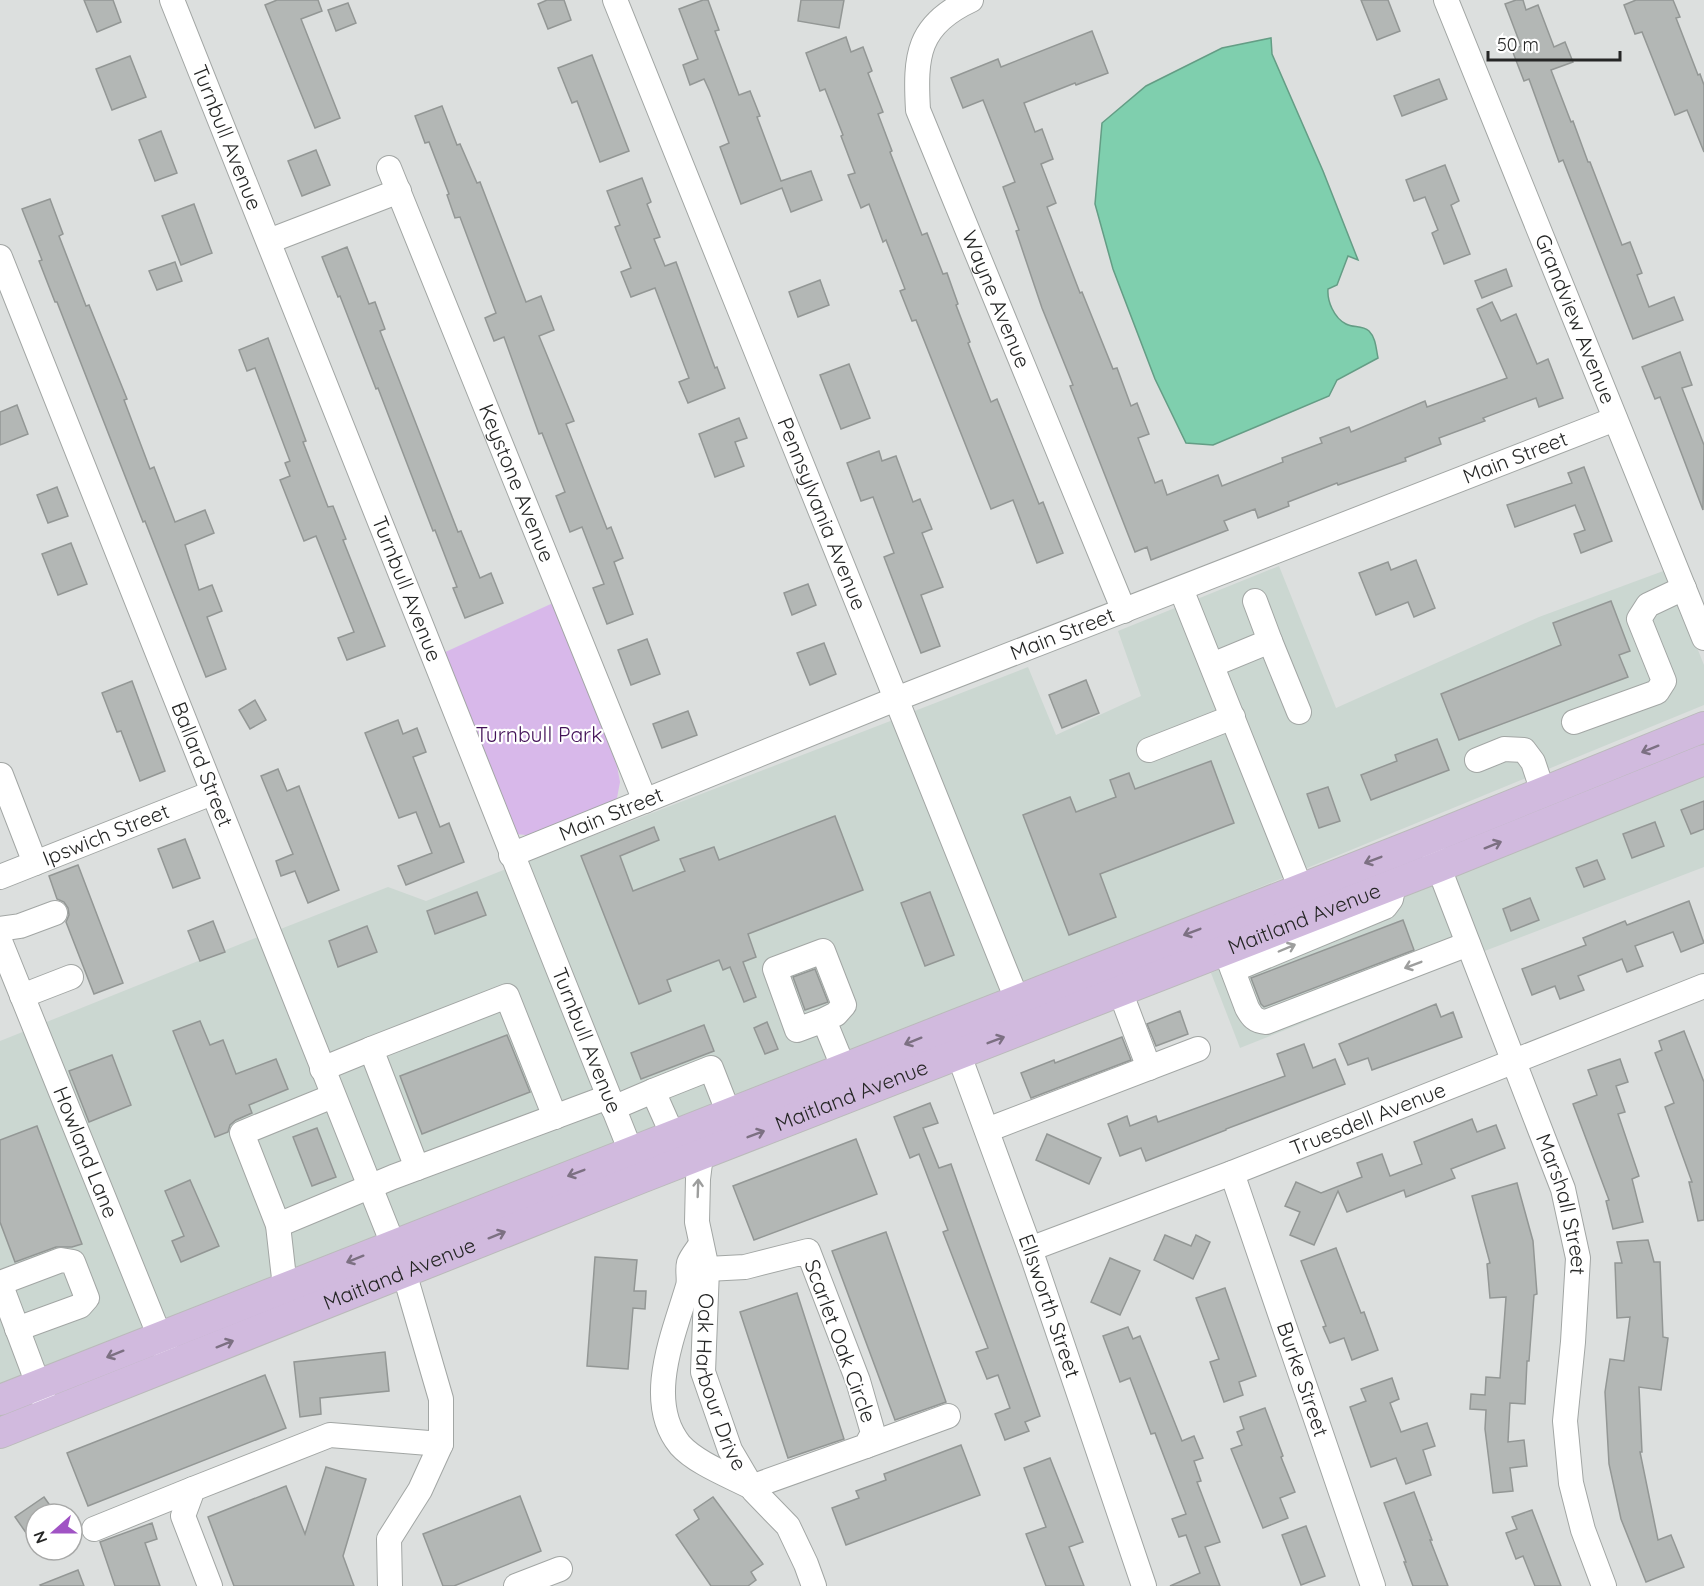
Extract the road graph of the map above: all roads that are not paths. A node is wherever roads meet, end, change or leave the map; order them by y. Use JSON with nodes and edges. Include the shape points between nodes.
{"nodes":[{"id":1,"x":172,"y":0,"type":"edge"},
{"id":2,"x":615,"y":0,"type":"edge"},
{"id":3,"x":971,"y":0,"type":"edge"},
{"id":4,"x":1446,"y":0,"type":"edge"},
{"id":5,"x":389,"y":168,"type":"dead end"},
{"id":6,"x":399,"y":191,"type":"junction"},
{"id":7,"x":269,"y":241,"type":"junction"},
{"id":8,"x":0,"y":257,"type":"edge"},
{"id":9,"x":1615,"y":418,"type":"junction"},
{"id":10,"x":1684,"y":588,"type":"junction"},
{"id":11,"x":1182,"y":589,"type":"junction"},
{"id":12,"x":1255,"y":601,"type":"dead end"},
{"id":13,"x":1124,"y":611,"type":"junction"},
{"id":14,"x":1704,"y":638,"type":"edge"},
{"id":15,"x":1270,"y":641,"type":"junction"},
{"id":16,"x":1212,"y":665,"type":"junction"},
{"id":17,"x":896,"y":699,"type":"junction"},
{"id":18,"x":1299,"y":712,"type":"dead end"},
{"id":19,"x":1233,"y":717,"type":"junction"},
{"id":20,"x":1574,"y":722,"type":"dead end"},
{"id":21,"x":1704,"y":727,"type":"edge"},
{"id":22,"x":1149,"y":750,"type":"dead end"},
{"id":23,"x":1477,"y":760,"type":"dead end"},
{"id":24,"x":1704,"y":760,"type":"edge"},
{"id":25,"x":0,"y":776,"type":"edge"},
{"id":26,"x":1543,"y":792,"type":"junction"},
{"id":27,"x":212,"y":793,"type":"junction"},
{"id":28,"x":645,"y":801,"type":"junction"},
{"id":29,"x":1428,"y":839,"type":"junction"},
{"id":30,"x":511,"y":855,"type":"junction"},
{"id":31,"x":35,"y":863,"type":"junction"},
{"id":32,"x":1438,"y":867,"type":"junction"},
{"id":33,"x":0,"y":877,"type":"edge"},
{"id":34,"x":1301,"y":889,"type":"junction"},
{"id":35,"x":55,"y":913,"type":"dead end"},
{"id":36,"x":0,"y":929,"type":"edge"},
{"id":37,"x":0,"y":941,"type":"edge"},
{"id":38,"x":1468,"y":944,"type":"junction"},
{"id":39,"x":1229,"y":960,"type":"junction"},
{"id":40,"x":71,"y":977,"type":"dead end"},
{"id":41,"x":1704,"y":986,"type":"edge"},
{"id":42,"x":1120,"y":991,"type":"junction"},
{"id":43,"x":22,"y":996,"type":"junction"},
{"id":44,"x":1017,"y":1000,"type":"junction"},
{"id":45,"x":824,"y":1020,"type":"dead end"},
{"id":46,"x":1028,"y":1027,"type":"junction"},
{"id":47,"x":953,"y":1041,"type":"junction"},
{"id":48,"x":371,"y":1049,"type":"junction"},
{"id":49,"x":1198,"y":1049,"type":"dead end"},
{"id":50,"x":1512,"y":1061,"type":"junction"},
{"id":51,"x":1149,"y":1068,"type":"junction"},
{"id":52,"x":322,"y":1069,"type":"junction"},
{"id":53,"x":844,"y":1069,"type":"junction"},
{"id":54,"x":653,"y":1091,"type":"junction"},
{"id":55,"x":333,"y":1096,"type":"junction"},
{"id":56,"x":610,"y":1102,"type":"junction"},
{"id":57,"x":729,"y":1113,"type":"junction"},
{"id":58,"x":555,"y":1116,"type":"junction"},
{"id":59,"x":987,"y":1130,"type":"junction"},
{"id":60,"x":673,"y":1136,"type":"junction"},
{"id":61,"x":701,"y":1155,"type":"junction"},
{"id":62,"x":636,"y":1165,"type":"junction"},
{"id":63,"x":417,"y":1168,"type":"junction"},
{"id":64,"x":1232,"y":1173,"type":"junction"},
{"id":65,"x":369,"y":1187,"type":"junction"},
{"id":66,"x":278,"y":1225,"type":"junction"},
{"id":67,"x":699,"y":1233,"type":"junction"},
{"id":68,"x":392,"y":1245,"type":"junction"},
{"id":69,"x":1030,"y":1249,"type":"junction"},
{"id":70,"x":707,"y":1269,"type":"junction"},
{"id":71,"x":404,"y":1272,"type":"junction"},
{"id":72,"x":0,"y":1283,"type":"edge"},
{"id":73,"x":285,"y":1287,"type":"junction"},
{"id":74,"x":17,"y":1329,"type":"junction"},
{"id":75,"x":160,"y":1337,"type":"junction"},
{"id":76,"x":171,"y":1365,"type":"junction"},
{"id":77,"x":38,"y":1385,"type":"junction"},
{"id":78,"x":0,"y":1400,"type":"edge"},
{"id":79,"x":50,"y":1413,"type":"junction"},
{"id":80,"x":948,"y":1416,"type":"dead end"},
{"id":81,"x":0,"y":1433,"type":"edge"},
{"id":82,"x":441,"y":1444,"type":"junction"},
{"id":83,"x":866,"y":1446,"type":"junction"},
{"id":84,"x":751,"y":1487,"type":"junction"},
{"id":85,"x":193,"y":1488,"type":"junction"},
{"id":86,"x":94,"y":1529,"type":"dead end"},
{"id":87,"x":560,"y":1569,"type":"dead end"},
{"id":88,"x":210,"y":1586,"type":"edge"},
{"id":89,"x":390,"y":1586,"type":"edge"},
{"id":90,"x":516,"y":1586,"type":"edge"},
{"id":91,"x":814,"y":1586,"type":"edge"},
{"id":92,"x":1144,"y":1586,"type":"edge"},
{"id":93,"x":1372,"y":1586,"type":"edge"},
{"id":94,"x":1604,"y":1586,"type":"edge"}],
"edges":[{"from":1,"to":7,"type":"street","name":"Turnbull Avenue"},
{"from":2,"to":17,"type":"street","name":"Pennsylvania Avenue"},
{"from":3,"to":13,"type":"street","name":"Wayne Avenue","via":[[933,24],[921,48],[916,78],[918,110]]},
{"from":4,"to":9,"type":"street","name":"Grandview Avenue"},
{"from":5,"to":6,"type":"street","name":"Keystone Avenue"},
{"from":6,"to":7,"type":"street"},
{"from":6,"to":28,"type":"street","name":"Keystone Avenue"},
{"from":7,"to":30,"type":"street","name":"Turnbull Avenue"},
{"from":8,"to":27,"type":"street","name":"Ballard Street"},
{"from":9,"to":10,"type":"street","name":"Grandview Avenue"},
{"from":9,"to":11,"type":"street","name":"Main Street"},
{"from":10,"to":14,"type":"street","name":"Grandview Avenue"},
{"from":10,"to":20,"type":"street","via":[[1648,605],[1639,620],[1664,681],[1656,692]]},
{"from":11,"to":13,"type":"street","name":"Main Street"},
{"from":11,"to":16,"type":"street"},
{"from":12,"to":15,"type":"street"},
{"from":13,"to":17,"type":"street","name":"Main Street"},
{"from":15,"to":16,"type":"street"},
{"from":15,"to":18,"type":"street"},
{"from":16,"to":19,"type":"street"},
{"from":17,"to":28,"type":"street","name":"Main Street"},
{"from":17,"to":44,"type":"street","name":"Pennsylvania Avenue"},
{"from":19,"to":22,"type":"street"},
{"from":19,"to":34,"type":"street"},
{"from":21,"to":26,"type":"main road","name":"Maitland Avenue","one_way":true},
{"from":23,"to":26,"type":"street","via":[[1504,749],[1524,750],[1533,762]]},
{"from":32,"to":24,"type":"main road","name":"Maitland Avenue","one_way":true},
{"from":25,"to":31,"type":"street"},
{"from":26,"to":29,"type":"main road","name":"Maitland Avenue"},
{"from":27,"to":31,"type":"street","name":"Ipswich Street"},
{"from":27,"to":52,"type":"street","name":"Ballard Street"},
{"from":28,"to":30,"type":"street","name":"Main Street"},
{"from":29,"to":32,"type":"street","name":"Marshall Street"},
{"from":29,"to":34,"type":"main road","name":"Maitland Avenue","one_way":true},
{"from":30,"to":56,"type":"street","name":"Turnbull Avenue"},
{"from":31,"to":33,"type":"street","name":"Ipswich Street"},
{"from":32,"to":38,"type":"street","name":"Marshall Street"},
{"from":39,"to":32,"type":"main road","name":"Maitland Avenue","one_way":true},
{"from":34,"to":44,"type":"main road","name":"Maitland Avenue","one_way":true},
{"from":35,"to":36,"type":"street"},
{"from":37,"to":43,"type":"street","name":"Howland Lane"},
{"from":38,"to":39,"type":"street","one_way":true,"via":[[1266,1022],[1252,1017]]},
{"from":38,"to":50,"type":"street","name":"Marshall Street"},
{"from":39,"to":42,"type":"main road","name":"Maitland Avenue"},
{"from":40,"to":43,"type":"street"},
{"from":41,"to":50,"type":"street","name":"Truesdell Avenue"},
{"from":42,"to":46,"type":"main road","name":"Maitland Avenue"},
{"from":42,"to":51,"type":"street"},
{"from":43,"to":75,"type":"street","name":"Howland Lane"},
{"from":44,"to":46,"type":"street","name":"Pennsylvania Avenue"},
{"from":44,"to":47,"type":"main road","name":"Maitland Avenue"},
{"from":45,"to":53,"type":"street"},
{"from":47,"to":46,"type":"main road","name":"Maitland Avenue","one_way":true},
{"from":47,"to":53,"type":"main road","name":"Maitland Avenue","one_way":true},
{"from":47,"to":59,"type":"street","name":"Ellsworth Street"},
{"from":61,"to":47,"type":"main road","name":"Maitland Avenue","one_way":true},
{"from":48,"to":52,"type":"street"},
{"from":48,"to":58,"type":"street","via":[[507,996]]},
{"from":48,"to":63,"type":"street"},
{"from":49,"to":51,"type":"street"},
{"from":50,"to":64,"type":"street","name":"Truesdell Avenue"},
{"from":50,"to":94,"type":"street","name":"Marshall Street","via":[[1563,1189],[1578,1258],[1565,1421],[1571,1482],[1582,1530]]},
{"from":51,"to":59,"type":"street"},
{"from":52,"to":55,"type":"street","name":"Ballard Street"},
{"from":53,"to":57,"type":"main road","name":"Maitland Avenue"},
{"from":54,"to":56,"type":"street"},
{"from":54,"to":57,"type":"street","via":[[711,1068]]},
{"from":54,"to":60,"type":"street"},
{"from":55,"to":65,"type":"street","name":"Ballard Street"},
{"from":55,"to":66,"type":"street","via":[[242,1133]]},
{"from":56,"to":58,"type":"street"},
{"from":56,"to":62,"type":"street","name":"Turnbull Avenue"},
{"from":57,"to":60,"type":"main road","name":"Maitland Avenue"},
{"from":58,"to":63,"type":"street"},
{"from":59,"to":69,"type":"street","name":"Ellsworth Street"},
{"from":60,"to":62,"type":"main road","name":"Maitland Avenue"},
{"from":61,"to":62,"type":"main road","name":"Maitland Avenue"},
{"from":67,"to":61,"type":"street","name":"Oak Harbour Drive","one_way":true},
{"from":62,"to":68,"type":"main road","name":"Maitland Avenue","one_way":true},
{"from":71,"to":62,"type":"main road","name":"Maitland Avenue","one_way":true},
{"from":63,"to":65,"type":"street"},
{"from":64,"to":69,"type":"street","name":"Truesdell Avenue"},
{"from":64,"to":93,"type":"street","name":"Burke Street"},
{"from":65,"to":66,"type":"street"},
{"from":65,"to":68,"type":"street","name":"Ballard Street"},
{"from":66,"to":73,"type":"street"},
{"from":67,"to":70,"type":"street","name":"Oak Harbour Drive"},
{"from":67,"to":84,"type":"street","via":[[663,1378],[666,1424],[695,1458]]},
{"from":68,"to":71,"type":"street","name":"Ballard Street"},
{"from":68,"to":73,"type":"main road","name":"Maitland Avenue","one_way":true},
{"from":69,"to":92,"type":"street","name":"Ellsworth Street"},
{"from":70,"to":83,"type":"street","name":"Scarlet Oak Circle","via":[[745,1268],[808,1251],[858,1381],[873,1433]]},
{"from":70,"to":84,"type":"street","name":"Oak Harbour Drive","via":[[703,1372],[730,1450]]},
{"from":76,"to":71,"type":"main road","name":"Maitland Avenue","one_way":true},
{"from":71,"to":82,"type":"street","name":"Ballard Street","via":[[441,1399]]},
{"from":72,"to":74,"type":"street"},
{"from":72,"to":74,"type":"street","via":[[61,1260],[73,1262],[87,1299],[80,1306]]},
{"from":73,"to":75,"type":"main road","name":"Maitland Avenue"},
{"from":74,"to":77,"type":"street"},
{"from":75,"to":76,"type":"street","name":"Howland Lane"},
{"from":75,"to":77,"type":"main road","name":"Maitland Avenue","one_way":true},
{"from":76,"to":79,"type":"main road","name":"Maitland Avenue"},
{"from":77,"to":78,"type":"main road","name":"Maitland Avenue"},
{"from":77,"to":79,"type":"street"},
{"from":79,"to":81,"type":"main road","name":"Maitland Avenue"},
{"from":80,"to":83,"type":"street"},
{"from":82,"to":85,"type":"street","via":[[330,1435]]},
{"from":82,"to":89,"type":"street","via":[[420,1491],[389,1539]]},
{"from":83,"to":84,"type":"street","name":"Scarlet Oak Circle"},
{"from":84,"to":91,"type":"street","name":"Oak Harbour Drive","via":[[788,1526]]},
{"from":85,"to":86,"type":"street"},
{"from":85,"to":88,"type":"street","via":[[183,1516]]},
{"from":87,"to":90,"type":"street"}]}
